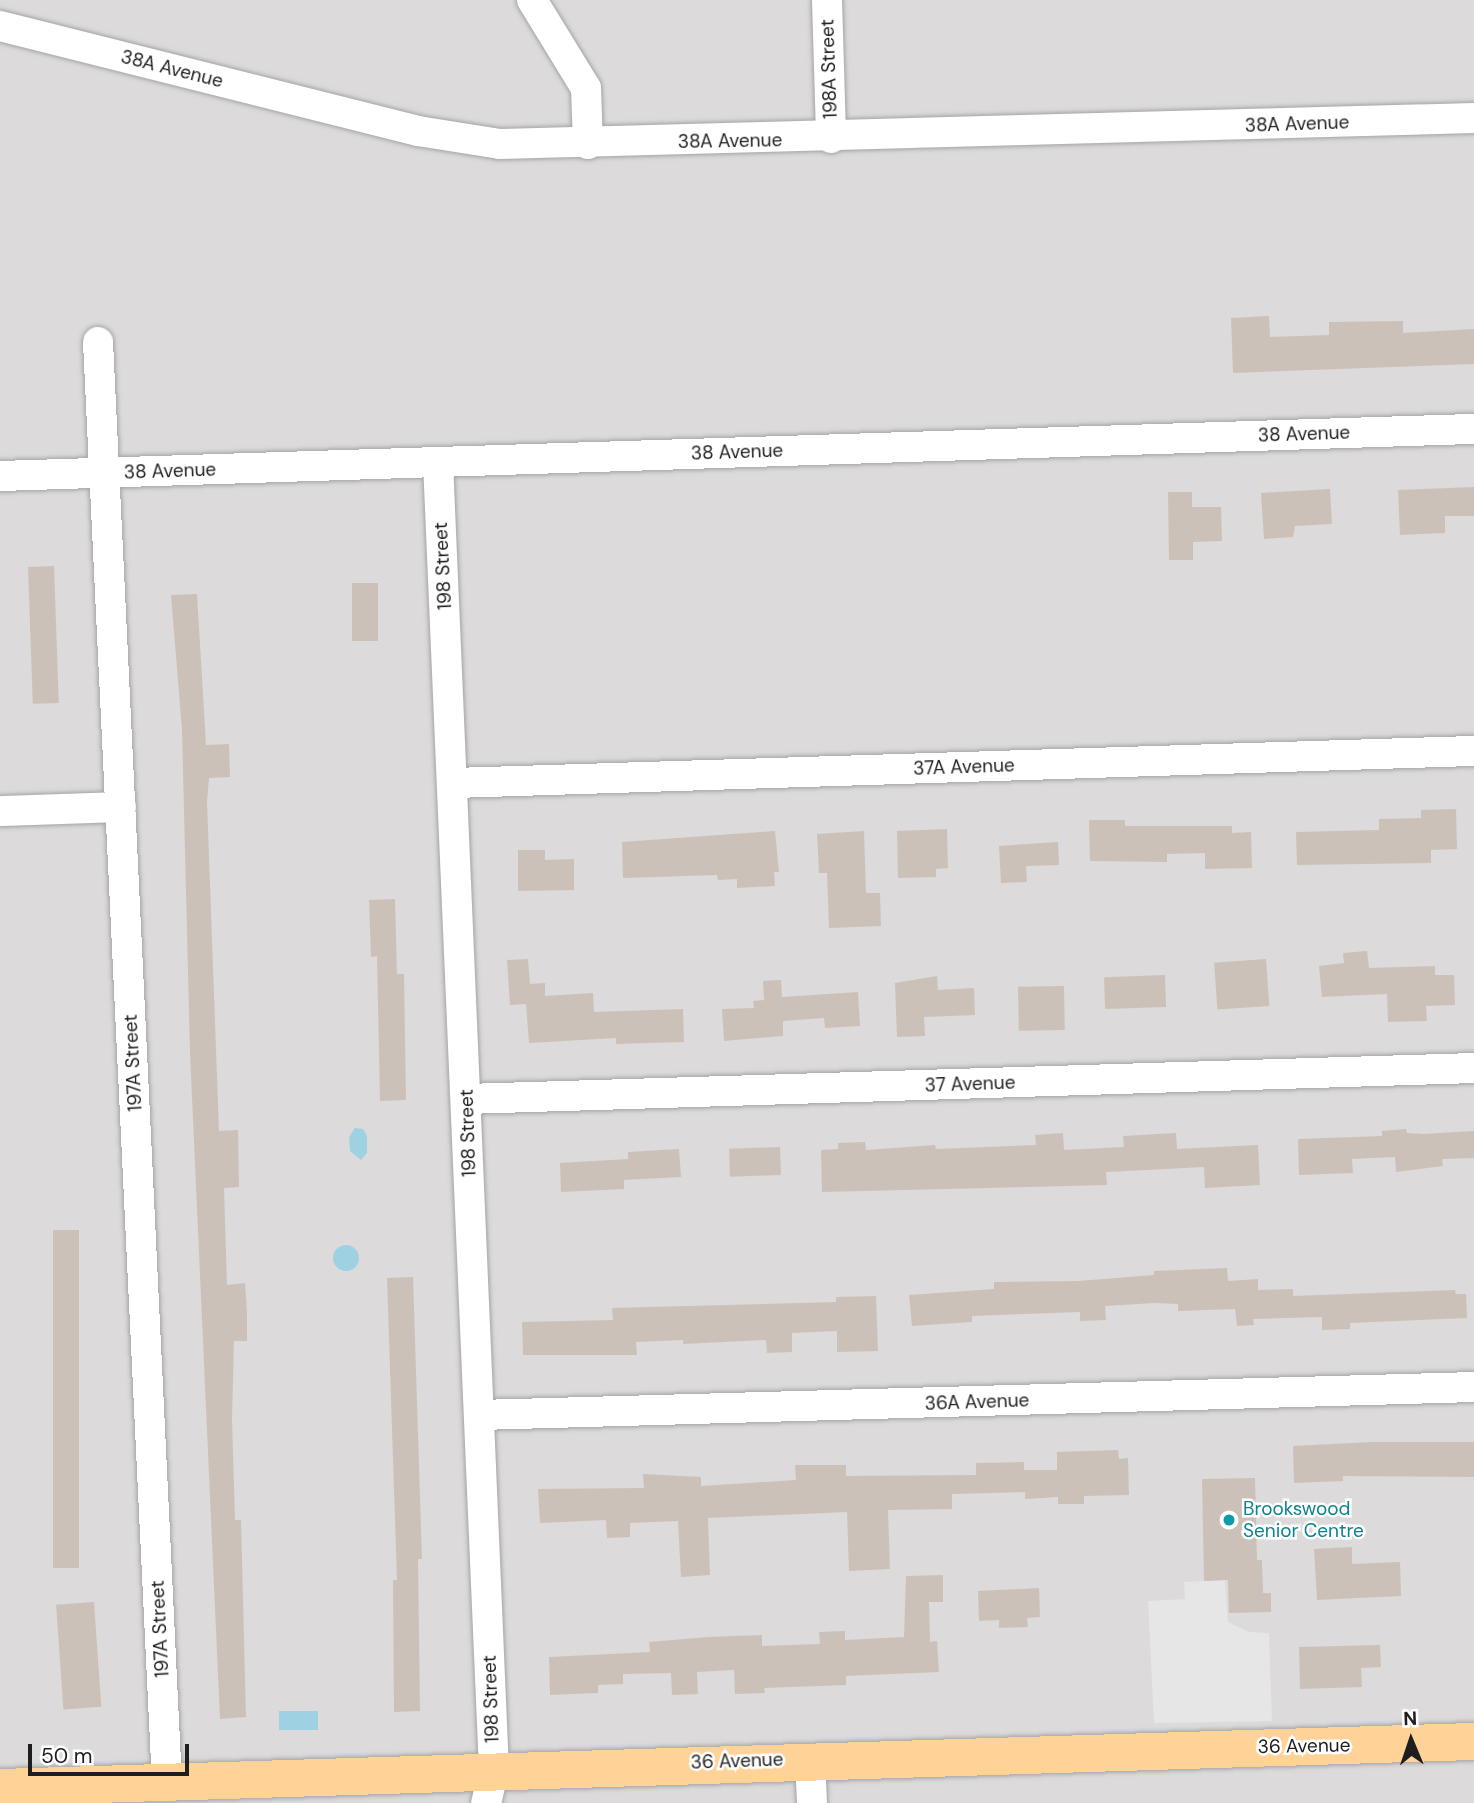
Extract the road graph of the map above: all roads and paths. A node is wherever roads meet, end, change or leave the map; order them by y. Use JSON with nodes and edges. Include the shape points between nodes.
{"nodes":[{"id":1,"x":532,"y":0,"type":"edge"},
{"id":2,"x":827,"y":0,"type":"edge"},
{"id":3,"x":0,"y":26,"type":"edge"},
{"id":4,"x":1474,"y":118,"type":"edge"},
{"id":5,"x":831,"y":138,"type":"junction"},
{"id":6,"x":588,"y":144,"type":"junction"},
{"id":7,"x":98,"y":342,"type":"dead end"},
{"id":8,"x":1474,"y":429,"type":"edge"},
{"id":9,"x":438,"y":461,"type":"junction"},
{"id":10,"x":107,"y":473,"type":"junction"},
{"id":11,"x":0,"y":475,"type":"edge"},
{"id":12,"x":1474,"y":751,"type":"edge"},
{"id":13,"x":454,"y":783,"type":"junction"},
{"id":14,"x":121,"y":807,"type":"junction"},
{"id":15,"x":0,"y":811,"type":"edge"},
{"id":16,"x":1474,"y":1068,"type":"edge"},
{"id":17,"x":466,"y":1099,"type":"junction"},
{"id":18,"x":1474,"y":1387,"type":"edge"},
{"id":19,"x":479,"y":1415,"type":"junction"},
{"id":20,"x":1474,"y":1741,"type":"edge"},
{"id":21,"x":810,"y":1759,"type":"junction"},
{"id":22,"x":167,"y":1783,"type":"junction"},
{"id":23,"x":490,"y":1786,"type":"edge"},
{"id":24,"x":0,"y":1787,"type":"edge"},
{"id":25,"x":812,"y":1803,"type":"edge"}],
"edges":[{"from":1,"to":6,"type":"street","via":[[586,88]]},
{"from":2,"to":5,"type":"street","name":"198A Street"},
{"from":3,"to":6,"type":"street","name":"38A Avenue","via":[[418,131],[500,144]]},
{"from":4,"to":5,"type":"street","name":"38A Avenue"},
{"from":5,"to":6,"type":"street","name":"38A Avenue"},
{"from":7,"to":10,"type":"street","name":"197A Street"},
{"from":8,"to":9,"type":"street","name":"38 Avenue"},
{"from":9,"to":10,"type":"street","name":"38 Avenue"},
{"from":9,"to":13,"type":"street","name":"198 Street"},
{"from":10,"to":11,"type":"street","name":"38 Avenue"},
{"from":10,"to":14,"type":"street","name":"197A Street"},
{"from":12,"to":13,"type":"street","name":"37A Avenue"},
{"from":13,"to":17,"type":"street","name":"198 Street"},
{"from":14,"to":15,"type":"street"},
{"from":14,"to":22,"type":"street","name":"197A Street"},
{"from":16,"to":17,"type":"street","name":"37 Avenue"},
{"from":17,"to":19,"type":"street","name":"198 Street"},
{"from":18,"to":19,"type":"street","name":"36A Avenue"},
{"from":19,"to":23,"type":"street","name":"198 Street"},
{"from":20,"to":21,"type":"main road","name":"36 Avenue"},
{"from":21,"to":23,"type":"main road","name":"36 Avenue"},
{"from":21,"to":25,"type":"street"},
{"from":22,"to":23,"type":"main road","name":"36 Avenue"},
{"from":22,"to":24,"type":"main road","name":"36 Avenue"}]}
